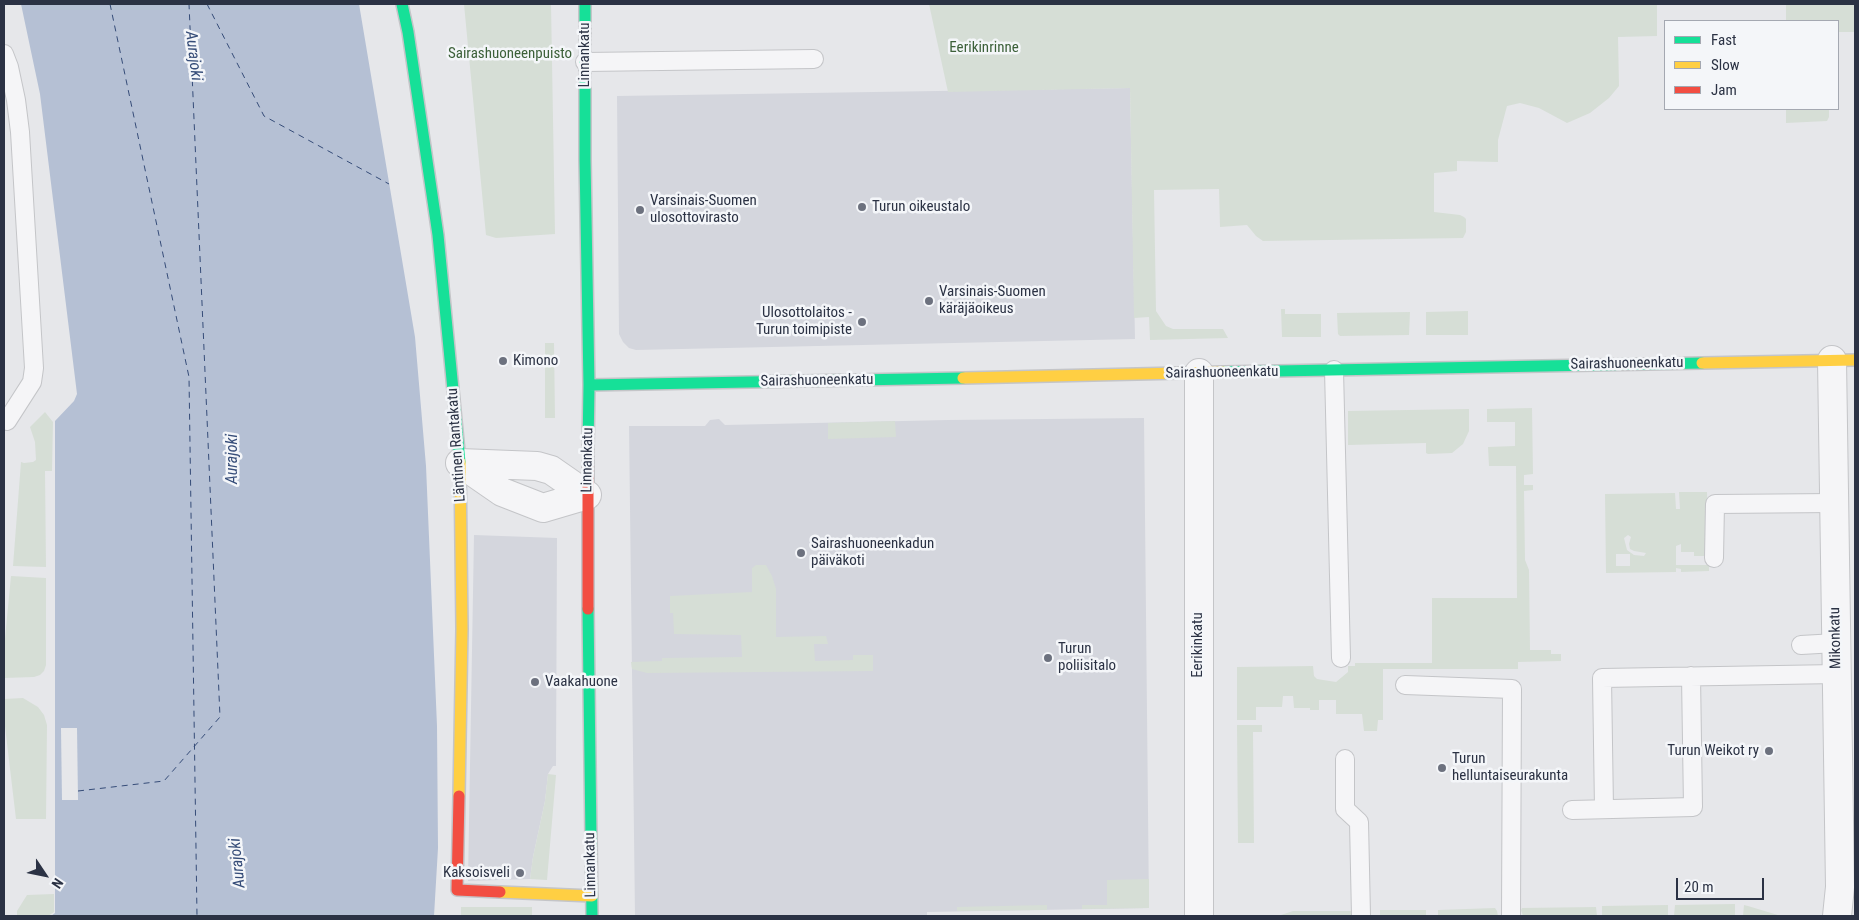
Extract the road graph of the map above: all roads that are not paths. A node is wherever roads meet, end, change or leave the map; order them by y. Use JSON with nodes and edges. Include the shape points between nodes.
{"nodes":[{"id":1,"x":402,"y":4,"type":"edge"},
{"id":2,"x":585,"y":4,"type":"edge"},
{"id":3,"x":4,"y":54,"type":"edge"},
{"id":4,"x":814,"y":59,"type":"dead end"},
{"id":5,"x":585,"y":62,"type":"junction"},
{"id":6,"x":1843,"y":360,"type":"edge"},
{"id":7,"x":1334,"y":370,"type":"junction"},
{"id":8,"x":1199,"y":373,"type":"junction"},
{"id":9,"x":589,"y":385,"type":"junction"},
{"id":10,"x":7,"y":421,"type":"dead end"},
{"id":11,"x":460,"y":463,"type":"junction"},
{"id":12,"x":587,"y":495,"type":"junction"},
{"id":13,"x":1834,"y":503,"type":"junction"},
{"id":14,"x":1714,"y":558,"type":"dead end"},
{"id":15,"x":1836,"y":643,"type":"junction"},
{"id":16,"x":1801,"y":645,"type":"dead end"},
{"id":17,"x":1341,"y":658,"type":"dead end"},
{"id":18,"x":1837,"y":674,"type":"junction"},
{"id":19,"x":1691,"y":676,"type":"junction"},
{"id":20,"x":1405,"y":685,"type":"dead end"},
{"id":21,"x":1345,"y":759,"type":"dead end"},
{"id":22,"x":1847,"y":768,"type":"edge"},
{"id":23,"x":1604,"y":809,"type":"junction"},
{"id":24,"x":1572,"y":810,"type":"dead end"},
{"id":25,"x":1847,"y":817,"type":"edge"},
{"id":26,"x":592,"y":896,"type":"junction"},
{"id":27,"x":592,"y":916,"type":"edge"},
{"id":28,"x":1199,"y":916,"type":"edge"},
{"id":29,"x":1361,"y":916,"type":"edge"},
{"id":30,"x":1511,"y":916,"type":"edge"},
{"id":31,"x":1836,"y":916,"type":"edge"}],
"edges":[{"from":1,"to":11,"type":"street","name":"Läntinen Rantakatu","via":[[438,236]]},
{"from":2,"to":5,"type":"street","name":"Linnankatu"},
{"from":3,"to":10,"type":"lane","via":[[16,100],[20,132],[34,368],[32,382]]},
{"from":4,"to":5,"type":"lane"},
{"from":5,"to":9,"type":"street","name":"Linnankatu"},
{"from":6,"to":7,"type":"street","name":"Sairashuoneenkatu"},
{"from":6,"to":13,"type":"street","name":"Mikonkatu"},
{"from":7,"to":8,"type":"street","name":"Sairashuoneenkatu"},
{"from":7,"to":17,"type":"lane"},
{"from":8,"to":9,"type":"street","name":"Sairashuoneenkatu"},
{"from":8,"to":28,"type":"street","name":"Eerikinkatu"},
{"from":9,"to":12,"type":"street","name":"Linnankatu"},
{"from":11,"to":12,"type":"street","via":[[537,466],[551,470]]},
{"from":11,"to":12,"type":"street","via":[[502,492],[543,508]]},
{"from":11,"to":26,"type":"street","name":"Läntinen Rantakatu","via":[[462,629],[457,890]]},
{"from":12,"to":26,"type":"street","name":"Linnankatu"},
{"from":13,"to":14,"type":"lane","via":[[1715,504]]},
{"from":13,"to":15,"type":"street","name":"Mikonkatu"},
{"from":15,"to":16,"type":"lane"},
{"from":15,"to":18,"type":"street","name":"Mikonkatu"},
{"from":18,"to":19,"type":"lane"},
{"from":18,"to":22,"type":"street","name":"Mikonkatu"},
{"from":19,"to":23,"type":"lane","via":[[1693,807]]},
{"from":19,"to":23,"type":"lane","via":[[1602,678]]},
{"from":20,"to":30,"type":"lane","via":[[1512,689]]},
{"from":21,"to":29,"type":"lane","via":[[1345,809],[1358,822]]},
{"from":22,"to":25,"type":"street","name":"Mikonkatu"},
{"from":23,"to":24,"type":"lane"},
{"from":25,"to":31,"type":"street","name":"Mikonkatu"},
{"from":26,"to":27,"type":"street","name":"Linnankatu"}]}
